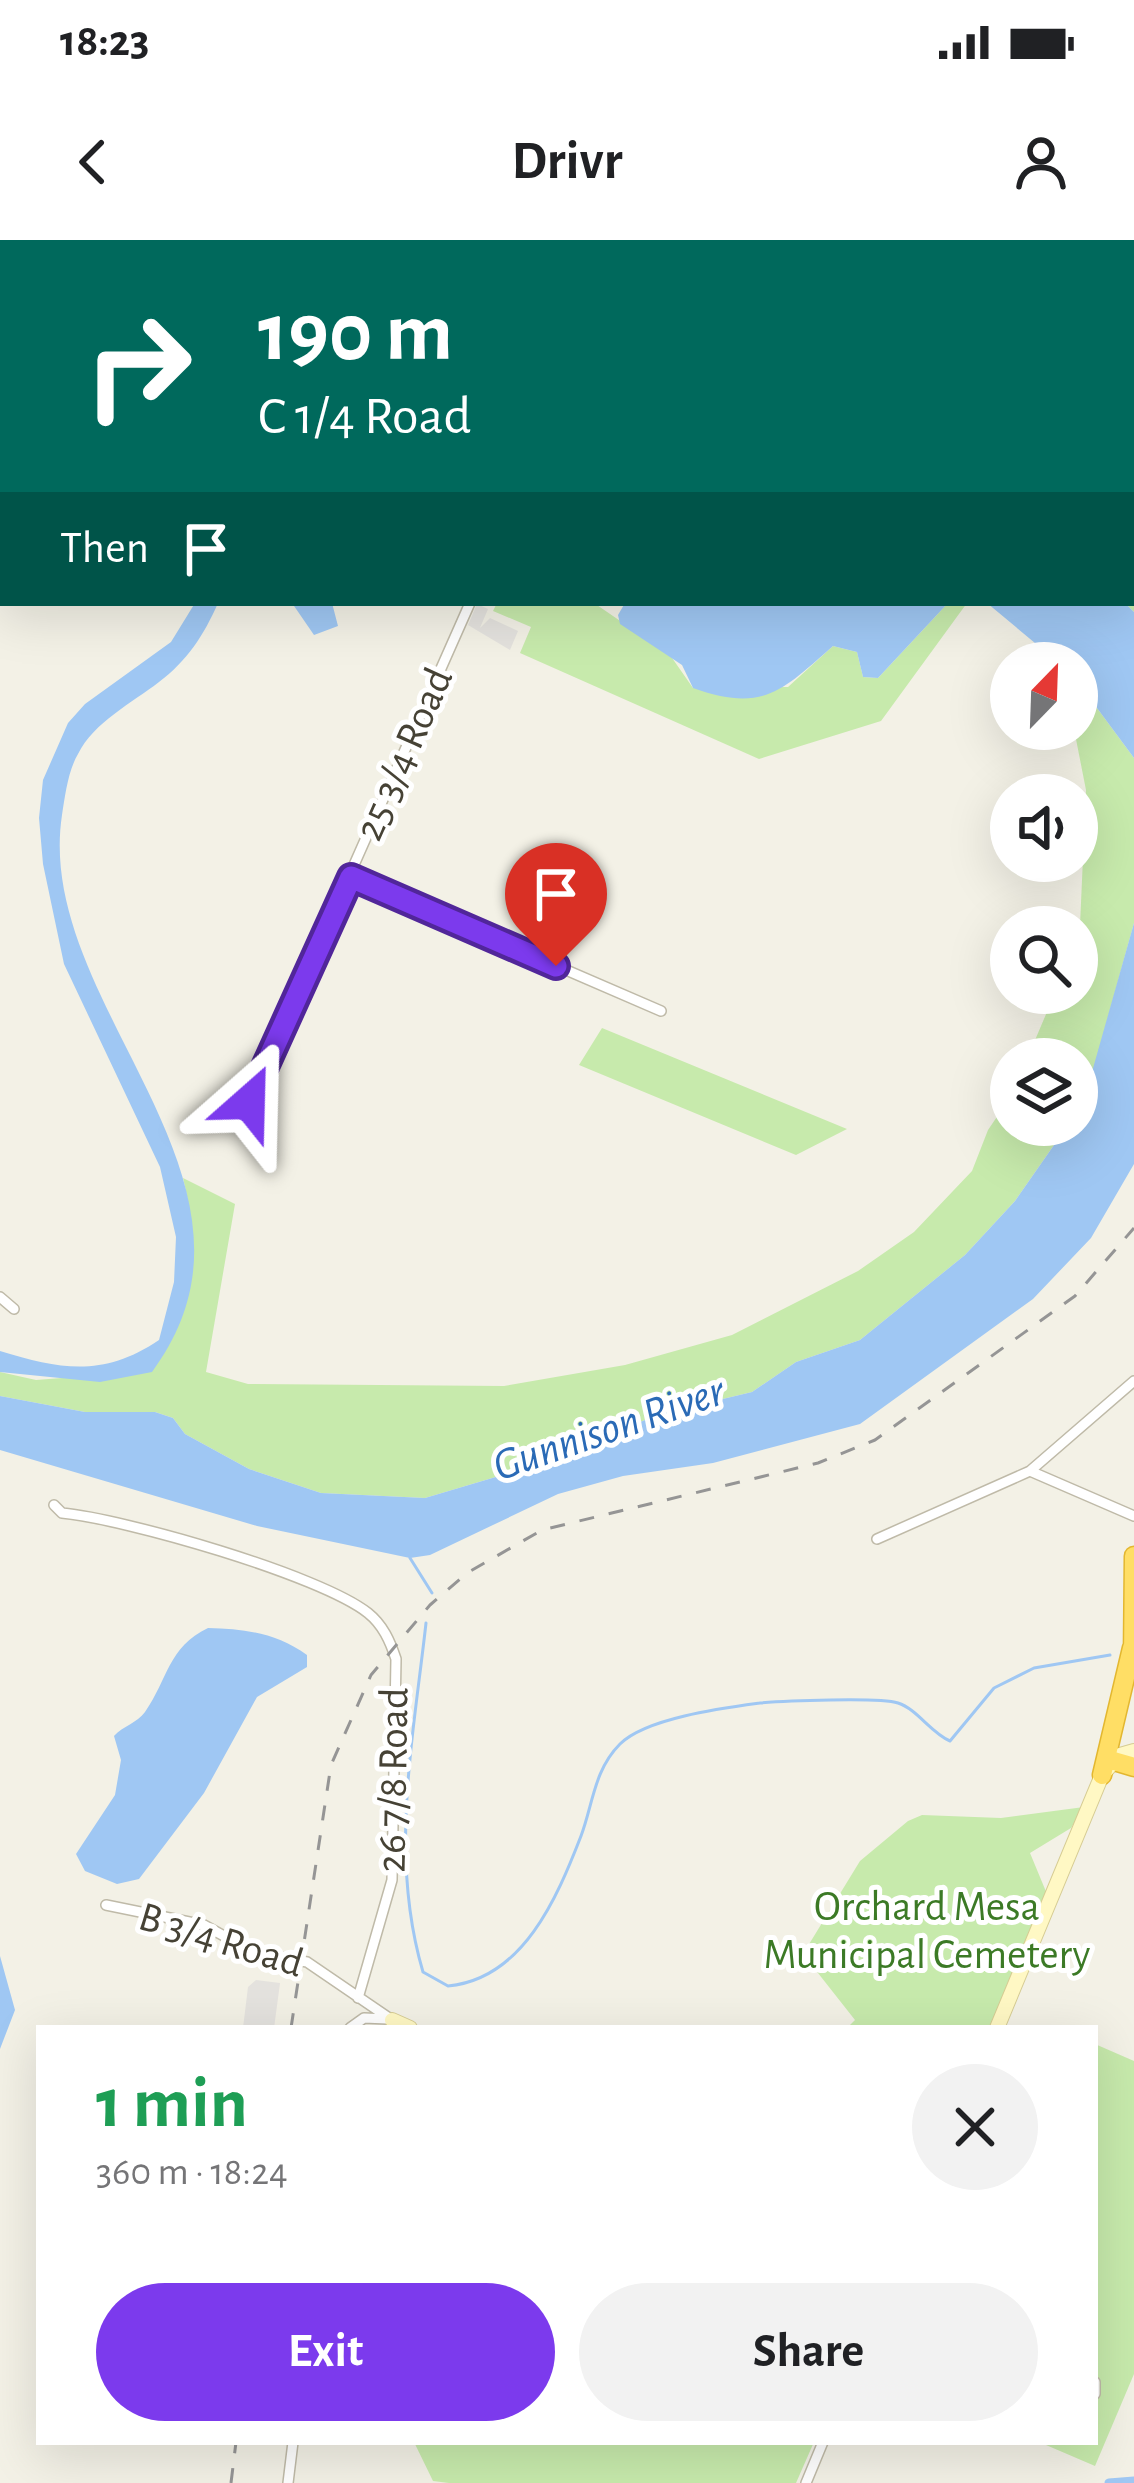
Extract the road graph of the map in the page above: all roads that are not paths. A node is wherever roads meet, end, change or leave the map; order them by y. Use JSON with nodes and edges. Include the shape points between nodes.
{"nodes":[{"id":1,"x":469,"y":606,"type":"edge"},
{"id":2,"x":351,"y":877,"type":"junction"},
{"id":3,"x":661,"y":1011,"type":"dead end"},
{"id":4,"x":249,"y":1102,"type":"dead end"},
{"id":5,"x":0,"y":1297,"type":"edge"},
{"id":6,"x":14,"y":1309,"type":"dead end"},
{"id":7,"x":1134,"y":1381,"type":"edge"},
{"id":8,"x":1030,"y":1472,"type":"junction"},
{"id":9,"x":54,"y":1505,"type":"dead end"},
{"id":10,"x":1134,"y":1516,"type":"edge"},
{"id":11,"x":877,"y":1539,"type":"dead end"},
{"id":12,"x":1134,"y":1556,"type":"edge"},
{"id":13,"x":1132,"y":1648,"type":"edge"},
{"id":14,"x":1134,"y":1677,"type":"edge"},
{"id":15,"x":1134,"y":1751,"type":"edge"},
{"id":16,"x":1134,"y":1767,"type":"edge"},
{"id":17,"x":1108,"y":1768,"type":"junction"},
{"id":18,"x":106,"y":1905,"type":"dead end"},
{"id":19,"x":358,"y":1998,"type":"junction"},
{"id":20,"x":392,"y":2020,"type":"junction"},
{"id":21,"x":354,"y":2025,"type":"edge"},
{"id":22,"x":403,"y":2025,"type":"edge"},
{"id":23,"x":998,"y":2025,"type":"edge"},
{"id":24,"x":293,"y":2445,"type":"edge"},
{"id":25,"x":822,"y":2445,"type":"edge"},
{"id":26,"x":288,"y":2483,"type":"edge"},
{"id":27,"x":806,"y":2483,"type":"edge"}],
"edges":[{"from":1,"to":2,"type":"street","name":"25 3/4 Road"},
{"from":2,"to":3,"type":"street"},
{"from":2,"to":4,"type":"street","name":"25 3/4 Road"},
{"from":5,"to":6,"type":"street"},
{"from":7,"to":8,"type":"street"},
{"from":8,"to":10,"type":"street"},
{"from":8,"to":11,"type":"street"},
{"from":9,"to":19,"type":"street","name":"26 7/8 Road","via":[[328,1590],[369,1614],[387,1636],[396,1660],[392,1880]]},
{"from":12,"to":13,"type":"highway"},
{"from":13,"to":14,"type":"highway"},
{"from":13,"to":17,"type":"highway"},
{"from":15,"to":17,"type":"street"},
{"from":16,"to":17,"type":"highway"},
{"from":17,"to":23,"type":"street"},
{"from":18,"to":19,"type":"street","name":"B 3/4 Road","via":[[204,1925],[255,1953],[308,1962]]},
{"from":19,"to":20,"type":"street","name":"B 3/4 Road"},
{"from":20,"to":21,"type":"street"},
{"from":20,"to":22,"type":"street"},
{"from":24,"to":26,"type":"street"},
{"from":25,"to":27,"type":"street"}]}
